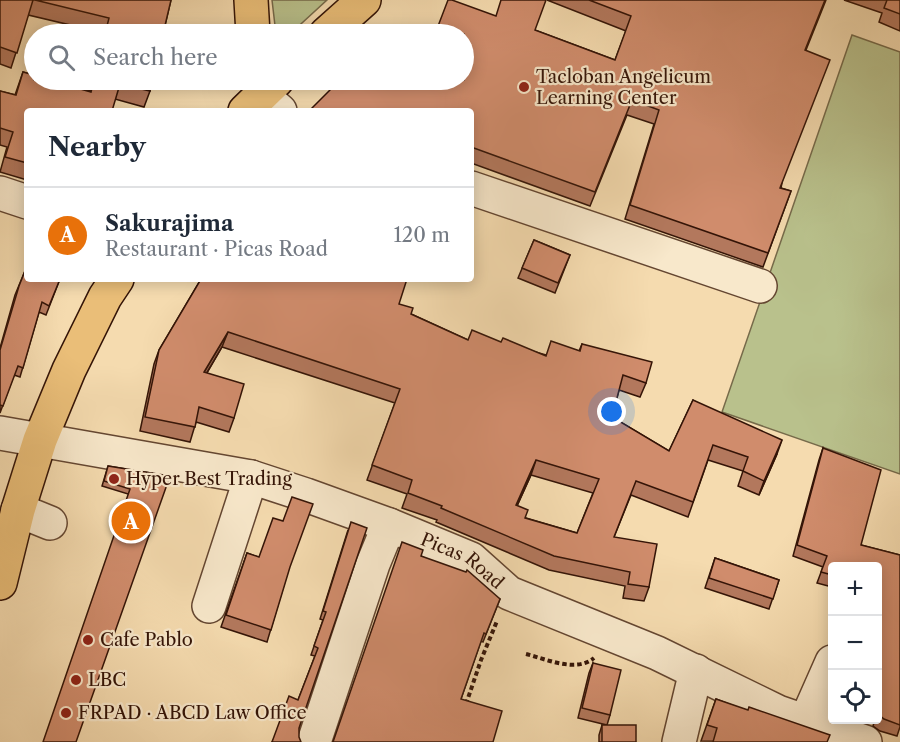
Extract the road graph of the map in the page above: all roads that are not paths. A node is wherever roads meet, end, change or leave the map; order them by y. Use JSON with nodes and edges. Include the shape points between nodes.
{"nodes":[{"id":1,"x":250,"y":0,"type":"edge"},
{"id":2,"x":364,"y":0,"type":"edge"},
{"id":3,"x":252,"y":24,"type":"edge"},
{"id":4,"x":337,"y":24,"type":"edge"},
{"id":5,"x":263,"y":94,"type":"edge"},
{"id":6,"x":242,"y":108,"type":"edge"},
{"id":7,"x":474,"y":189,"type":"edge"},
{"id":8,"x":0,"y":193,"type":"edge"},
{"id":9,"x":24,"y":201,"type":"edge"},
{"id":10,"x":115,"y":282,"type":"edge"},
{"id":11,"x":760,"y":286,"type":"dead end"},
{"id":12,"x":0,"y":433,"type":"edge"},
{"id":13,"x":40,"y":440,"type":"junction"},
{"id":14,"x":251,"y":477,"type":"junction"},
{"id":15,"x":18,"y":510,"type":"junction"},
{"id":16,"x":50,"y":523,"type":"dead end"},
{"id":17,"x":389,"y":525,"type":"junction"},
{"id":18,"x":0,"y":583,"type":"edge"},
{"id":19,"x":209,"y":606,"type":"dead end"},
{"id":20,"x":828,"y":670,"type":"edge"},
{"id":21,"x":696,"y":671,"type":"junction"},
{"id":22,"x":805,"y":723,"type":"junction"},
{"id":23,"x":314,"y":742,"type":"edge"},
{"id":24,"x":679,"y":742,"type":"edge"},
{"id":25,"x":865,"y":742,"type":"edge"}],
"edges":[{"from":1,"to":3,"type":"main road"},
{"from":2,"to":4,"type":"main road"},
{"from":5,"to":6,"type":"main road"},
{"from":7,"to":11,"type":"street"},
{"from":8,"to":9,"type":"street"},
{"from":10,"to":13,"type":"main road","via":[[69,370]]},
{"from":12,"to":13,"type":"street","name":"Picas Road"},
{"from":13,"to":14,"type":"street","name":"Picas Road"},
{"from":13,"to":15,"type":"main road"},
{"from":14,"to":17,"type":"street","name":"Picas Road"},
{"from":14,"to":19,"type":"street"},
{"from":15,"to":16,"type":"street"},
{"from":15,"to":18,"type":"main road"},
{"from":17,"to":21,"type":"street","name":"Picas Road","via":[[471,559],[510,593]]},
{"from":17,"to":23,"type":"street"},
{"from":20,"to":22,"type":"street"},
{"from":21,"to":22,"type":"street","name":"Picas Road"},
{"from":21,"to":24,"type":"street"},
{"from":22,"to":25,"type":"street","name":"Picas Road"}]}
